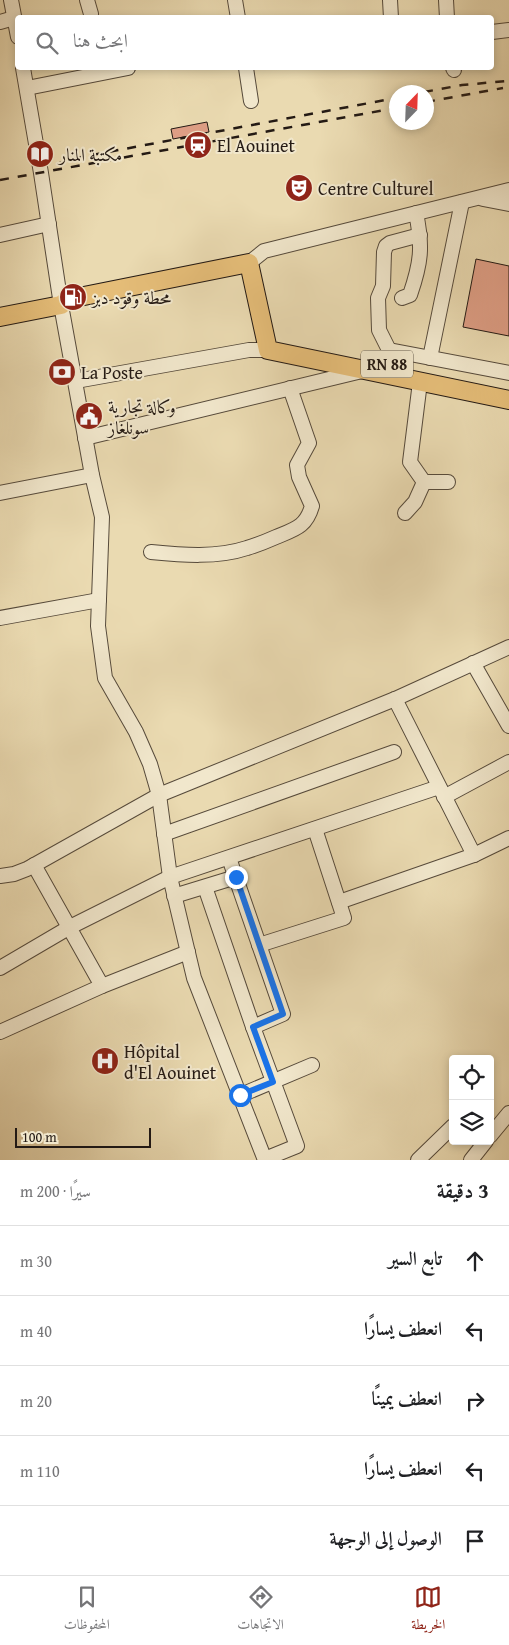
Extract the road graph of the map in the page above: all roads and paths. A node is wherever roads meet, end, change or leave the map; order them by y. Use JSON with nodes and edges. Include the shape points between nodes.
{"nodes":[{"id":1,"x":11,"y":0,"type":"edge"},
{"id":2,"x":16,"y":0,"type":"edge"},
{"id":3,"x":87,"y":0,"type":"edge"},
{"id":4,"x":235,"y":0,"type":"edge"},
{"id":5,"x":390,"y":0,"type":"edge"},
{"id":6,"x":446,"y":0,"type":"edge"},
{"id":7,"x":91,"y":14,"type":"dead end"},
{"id":8,"x":238,"y":15,"type":"edge"},
{"id":9,"x":391,"y":15,"type":"edge"},
{"id":10,"x":447,"y":15,"type":"edge"},
{"id":11,"x":14,"y":18,"type":"junction"},
{"id":12,"x":0,"y":22,"type":"edge"},
{"id":13,"x":15,"y":23,"type":"edge"},
{"id":14,"x":509,"y":30,"type":"edge"},
{"id":15,"x":494,"y":32,"type":"edge"},
{"id":16,"x":23,"y":70,"type":"edge"},
{"id":17,"x":118,"y":70,"type":"edge"},
{"id":18,"x":246,"y":70,"type":"edge"},
{"id":19,"x":26,"y":88,"type":"junction"},
{"id":20,"x":251,"y":101,"type":"dead end"},
{"id":21,"x":509,"y":190,"type":"edge"},
{"id":22,"x":478,"y":198,"type":"junction"},
{"id":23,"x":462,"y":202,"type":"junction"},
{"id":24,"x":509,"y":204,"type":"edge"},
{"id":25,"x":416,"y":213,"type":"junction"},
{"id":26,"x":49,"y":224,"type":"junction"},
{"id":27,"x":420,"y":235,"type":"junction"},
{"id":28,"x":0,"y":236,"type":"edge"},
{"id":29,"x":249,"y":263,"type":"junction"},
{"id":30,"x":402,"y":298,"type":"dead end"},
{"id":31,"x":63,"y":300,"type":"junction"},
{"id":32,"x":0,"y":306,"type":"edge"},
{"id":33,"x":0,"y":317,"type":"edge"},
{"id":34,"x":267,"y":345,"type":"junction"},
{"id":35,"x":387,"y":357,"type":"junction"},
{"id":36,"x":430,"y":358,"type":"junction"},
{"id":37,"x":365,"y":370,"type":"junction"},
{"id":38,"x":509,"y":373,"type":"edge"},
{"id":39,"x":76,"y":381,"type":"junction"},
{"id":40,"x":420,"y":382,"type":"junction"},
{"id":41,"x":290,"y":388,"type":"junction"},
{"id":42,"x":509,"y":388,"type":"edge"},
{"id":43,"x":509,"y":400,"type":"edge"},
{"id":44,"x":86,"y":438,"type":"junction"},
{"id":45,"x":92,"y":475,"type":"junction"},
{"id":46,"x":424,"y":482,"type":"junction"},
{"id":47,"x":448,"y":482,"type":"dead end"},
{"id":48,"x":0,"y":493,"type":"edge"},
{"id":49,"x":405,"y":513,"type":"dead end"},
{"id":50,"x":151,"y":552,"type":"dead end"},
{"id":51,"x":99,"y":600,"type":"junction"},
{"id":52,"x":0,"y":618,"type":"edge"},
{"id":53,"x":509,"y":647,"type":"edge"},
{"id":54,"x":473,"y":664,"type":"junction"},
{"id":55,"x":395,"y":699,"type":"junction"},
{"id":56,"x":509,"y":726,"type":"edge"},
{"id":57,"x":394,"y":752,"type":"dead end"},
{"id":58,"x":509,"y":762,"type":"edge"},
{"id":59,"x":441,"y":792,"type":"junction"},
{"id":60,"x":159,"y":795,"type":"junction"},
{"id":61,"x":315,"y":829,"type":"junction"},
{"id":62,"x":164,"y":834,"type":"junction"},
{"id":63,"x":509,"y":838,"type":"edge"},
{"id":64,"x":474,"y":855,"type":"junction"},
{"id":65,"x":229,"y":858,"type":"junction"},
{"id":66,"x":34,"y":865,"type":"junction"},
{"id":67,"x":0,"y":876,"type":"edge"},
{"id":68,"x":236,"y":877,"type":"junction"},
{"id":69,"x":170,"y":878,"type":"junction"},
{"id":70,"x":205,"y":887,"type":"junction"},
{"id":71,"x":174,"y":896,"type":"junction"},
{"id":72,"x":339,"y":902,"type":"junction"},
{"id":73,"x":70,"y":926,"type":"junction"},
{"id":74,"x":259,"y":945,"type":"junction"},
{"id":75,"x":188,"y":952,"type":"junction"},
{"id":76,"x":0,"y":966,"type":"edge"},
{"id":77,"x":102,"y":986,"type":"junction"},
{"id":78,"x":253,"y":1027,"type":"junction"},
{"id":79,"x":0,"y":1032,"type":"edge"},
{"id":80,"x":312,"y":1065,"type":"dead end"},
{"id":81,"x":273,"y":1082,"type":"junction"},
{"id":82,"x":240,"y":1095,"type":"junction"},
{"id":83,"x":509,"y":1113,"type":"edge"},
{"id":84,"x":449,"y":1130,"type":"edge"},
{"id":85,"x":494,"y":1131,"type":"edge"},
{"id":86,"x":483,"y":1145,"type":"edge"},
{"id":87,"x":265,"y":1160,"type":"edge"},
{"id":88,"x":418,"y":1160,"type":"edge"},
{"id":89,"x":471,"y":1160,"type":"edge"}],
"edges":[{"from":1,"to":11,"type":"street"},
{"from":2,"to":11,"type":"street"},
{"from":3,"to":7,"type":"street"},
{"from":4,"to":8,"type":"street"},
{"from":5,"to":9,"type":"street"},
{"from":6,"to":10,"type":"street"},
{"from":11,"to":12,"type":"street"},
{"from":11,"to":13,"type":"street"},
{"from":14,"to":15,"type":"street"},
{"from":16,"to":19,"type":"street"},
{"from":17,"to":19,"type":"street"},
{"from":18,"to":20,"type":"street"},
{"from":19,"to":26,"type":"street"},
{"from":21,"to":22,"type":"street"},
{"from":22,"to":23,"type":"street"},
{"from":22,"to":24,"type":"street"},
{"from":23,"to":25,"type":"street"},
{"from":23,"to":36,"type":"street"},
{"from":25,"to":27,"type":"street"},
{"from":25,"to":29,"type":"street","via":[[264,251]]},
{"from":26,"to":28,"type":"street"},
{"from":26,"to":31,"type":"street"},
{"from":27,"to":30,"type":"street","via":[[419,267],[410,295]]},
{"from":27,"to":35,"type":"street","via":[[390,243],[384,252],[383,286],[378,298],[379,330]]},
{"from":29,"to":31,"type":"main road"},
{"from":29,"to":34,"type":"main road"},
{"from":31,"to":32,"type":"main road"},
{"from":31,"to":33,"type":"main road"},
{"from":31,"to":39,"type":"street"},
{"from":34,"to":35,"type":"main road","number":"RN 88"},
{"from":34,"to":37,"type":"main road","number":"RN 88"},
{"from":34,"to":39,"type":"street"},
{"from":35,"to":36,"type":"street"},
{"from":35,"to":42,"type":"main road","number":"RN 88"},
{"from":36,"to":38,"type":"street"},
{"from":37,"to":40,"type":"main road","number":"RN 88"},
{"from":37,"to":41,"type":"street"},
{"from":39,"to":44,"type":"street"},
{"from":40,"to":43,"type":"main road","number":"RN 88"},
{"from":40,"to":46,"type":"street","via":[[410,462]]},
{"from":41,"to":44,"type":"street"},
{"from":41,"to":50,"type":"street","via":[[309,443],[297,465],[312,506],[310,515],[300,528],[246,549],[184,555]]},
{"from":44,"to":45,"type":"street"},
{"from":45,"to":48,"type":"street"},
{"from":45,"to":51,"type":"street","via":[[102,517]]},
{"from":46,"to":47,"type":"street"},
{"from":46,"to":49,"type":"street","via":[[415,502]]},
{"from":51,"to":52,"type":"street"},
{"from":51,"to":60,"type":"street","via":[[98,626],[105,678],[136,732]]},
{"from":53,"to":54,"type":"street"},
{"from":54,"to":55,"type":"street"},
{"from":54,"to":56,"type":"street"},
{"from":55,"to":59,"type":"street"},
{"from":55,"to":60,"type":"street"},
{"from":57,"to":62,"type":"street"},
{"from":58,"to":59,"type":"street"},
{"from":59,"to":61,"type":"street"},
{"from":59,"to":64,"type":"street"},
{"from":60,"to":62,"type":"street"},
{"from":60,"to":66,"type":"street"},
{"from":61,"to":65,"type":"street"},
{"from":61,"to":72,"type":"street"},
{"from":62,"to":69,"type":"street"},
{"from":63,"to":64,"type":"street"},
{"from":64,"to":72,"type":"street"},
{"from":65,"to":68,"type":"street"},
{"from":65,"to":69,"type":"street"},
{"from":66,"to":67,"type":"street"},
{"from":66,"to":73,"type":"street"},
{"from":68,"to":70,"type":"street"},
{"from":68,"to":74,"type":"street"},
{"from":69,"to":71,"type":"street"},
{"from":69,"to":73,"type":"street"},
{"from":70,"to":71,"type":"street"},
{"from":70,"to":78,"type":"street"},
{"from":71,"to":75,"type":"street"},
{"from":72,"to":74,"type":"street","via":[[344,918]]},
{"from":73,"to":76,"type":"street"},
{"from":73,"to":77,"type":"street"},
{"from":74,"to":78,"type":"street","via":[[283,1014]]},
{"from":75,"to":77,"type":"street"},
{"from":75,"to":82,"type":"street","via":[[194,978]]},
{"from":77,"to":79,"type":"street"},
{"from":78,"to":81,"type":"street"},
{"from":80,"to":81,"type":"street"},
{"from":81,"to":82,"type":"street"},
{"from":81,"to":87,"type":"street","via":[[297,1146]]},
{"from":82,"to":87,"type":"street"},
{"from":83,"to":85,"type":"street"},
{"from":84,"to":88,"type":"street"},
{"from":86,"to":89,"type":"street"}]}
